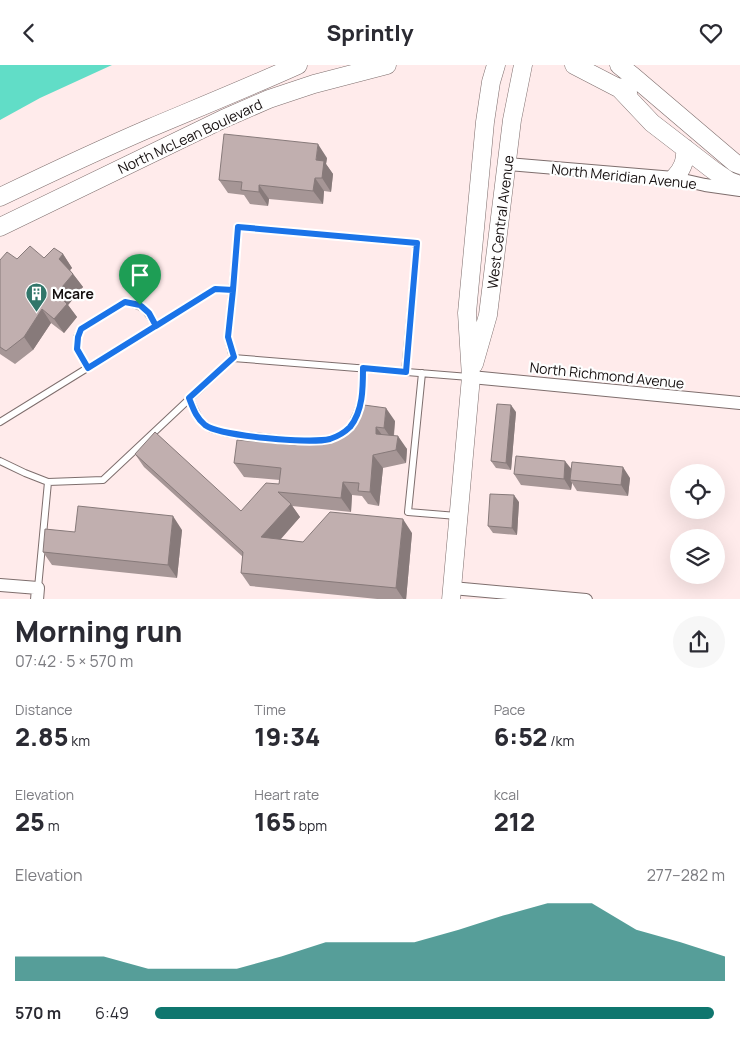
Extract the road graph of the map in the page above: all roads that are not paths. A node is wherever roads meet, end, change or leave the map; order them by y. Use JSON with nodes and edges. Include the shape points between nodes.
{"nodes":[{"id":1,"x":298,"y":65,"type":"edge"},
{"id":2,"x":387,"y":65,"type":"edge"},
{"id":3,"x":496,"y":65,"type":"edge"},
{"id":4,"x":523,"y":65,"type":"edge"},
{"id":5,"x":574,"y":65,"type":"edge"},
{"id":6,"x":618,"y":65,"type":"edge"},
{"id":7,"x":618,"y":87,"type":"junction"},
{"id":8,"x":695,"y":129,"type":"junction"},
{"id":9,"x":685,"y":147,"type":"junction"},
{"id":10,"x":507,"y":164,"type":"junction"},
{"id":11,"x":740,"y":165,"type":"edge"},
{"id":12,"x":674,"y":178,"type":"junction"},
{"id":13,"x":740,"y":185,"type":"edge"},
{"id":14,"x":740,"y":190,"type":"edge"},
{"id":15,"x":0,"y":197,"type":"edge"},
{"id":16,"x":0,"y":227,"type":"edge"},
{"id":17,"x":233,"y":290,"type":"junction"},
{"id":18,"x":156,"y":326,"type":"junction"},
{"id":19,"x":234,"y":357,"type":"junction"},
{"id":20,"x":88,"y":368,"type":"junction"},
{"id":21,"x":363,"y":368,"type":"junction"},
{"id":22,"x":406,"y":372,"type":"junction"},
{"id":23,"x":422,"y":373,"type":"junction"},
{"id":24,"x":470,"y":377,"type":"junction"},
{"id":25,"x":189,"y":398,"type":"junction"},
{"id":26,"x":740,"y":403,"type":"edge"},
{"id":27,"x":0,"y":422,"type":"edge"},
{"id":28,"x":349,"y":428,"type":"edge"},
{"id":29,"x":332,"y":439,"type":"edge"},
{"id":30,"x":0,"y":461,"type":"edge"},
{"id":31,"x":48,"y":482,"type":"junction"},
{"id":32,"x":458,"y":516,"type":"junction"},
{"id":33,"x":0,"y":585,"type":"edge"},
{"id":34,"x":37,"y":594,"type":"edge"},
{"id":35,"x":451,"y":594,"type":"edge"},
{"id":36,"x":586,"y":599,"type":"edge"}],
"edges":[{"from":1,"to":15,"type":"main road","name":"North McLean Boulevard"},
{"from":2,"to":16,"type":"main road","name":"North McLean Boulevard","via":[[269,99]]},
{"from":3,"to":24,"type":"main road","name":"West Central Avenue","via":[[485,123],[467,313]]},
{"from":4,"to":10,"type":"main road","name":"West Central Avenue"},
{"from":5,"to":7,"type":"main road","name":"North Meridian Avenue"},
{"from":6,"to":8,"type":"main road","name":"North Meridian Avenue"},
{"from":7,"to":8,"type":"main road","name":"North Meridian Avenue"},
{"from":7,"to":9,"type":"main road","name":"North Meridian Avenue","via":[[652,123]]},
{"from":8,"to":11,"type":"main road","name":"North Meridian Avenue"},
{"from":9,"to":12,"type":"main road","via":[[683,167]]},
{"from":9,"to":13,"type":"main road","name":"North Meridian Avenue","via":[[712,170]]},
{"from":10,"to":12,"type":"street","name":"North Meridian Avenue"},
{"from":10,"to":24,"type":"main road","name":"West Central Avenue","via":[[488,315]]},
{"from":12,"to":14,"type":"street","name":"North Meridian Avenue"},
{"from":17,"to":18,"type":"lane","via":[[215,289]]},
{"from":17,"to":19,"type":"lane","via":[[228,337]]},
{"from":17,"to":22,"type":"lane","via":[[238,227],[417,243]]},
{"from":18,"to":20,"type":"lane"},
{"from":18,"to":20,"type":"lane","via":[[140,305],[125,302],[81,329],[77,349]]},
{"from":19,"to":21,"type":"lane"},
{"from":19,"to":25,"type":"lane"},
{"from":20,"to":27,"type":"lane"},
{"from":21,"to":22,"type":"lane"},
{"from":21,"to":28,"type":"lane","via":[[360,409]]},
{"from":22,"to":23,"type":"lane"},
{"from":23,"to":24,"type":"lane"},
{"from":23,"to":32,"type":"lane","via":[[408,512]]},
{"from":24,"to":26,"type":"street","name":"North Richmond Avenue"},
{"from":24,"to":32,"type":"main road","name":"West Central Avenue"},
{"from":25,"to":29,"type":"lane","via":[[200,420],[211,429],[299,441]]},
{"from":25,"to":31,"type":"lane","via":[[102,480]]},
{"from":30,"to":31,"type":"lane"},
{"from":31,"to":34,"type":"lane"},
{"from":32,"to":35,"type":"main road","name":"West Central Avenue"},
{"from":33,"to":34,"type":"street"},
{"from":35,"to":36,"type":"street"}]}
